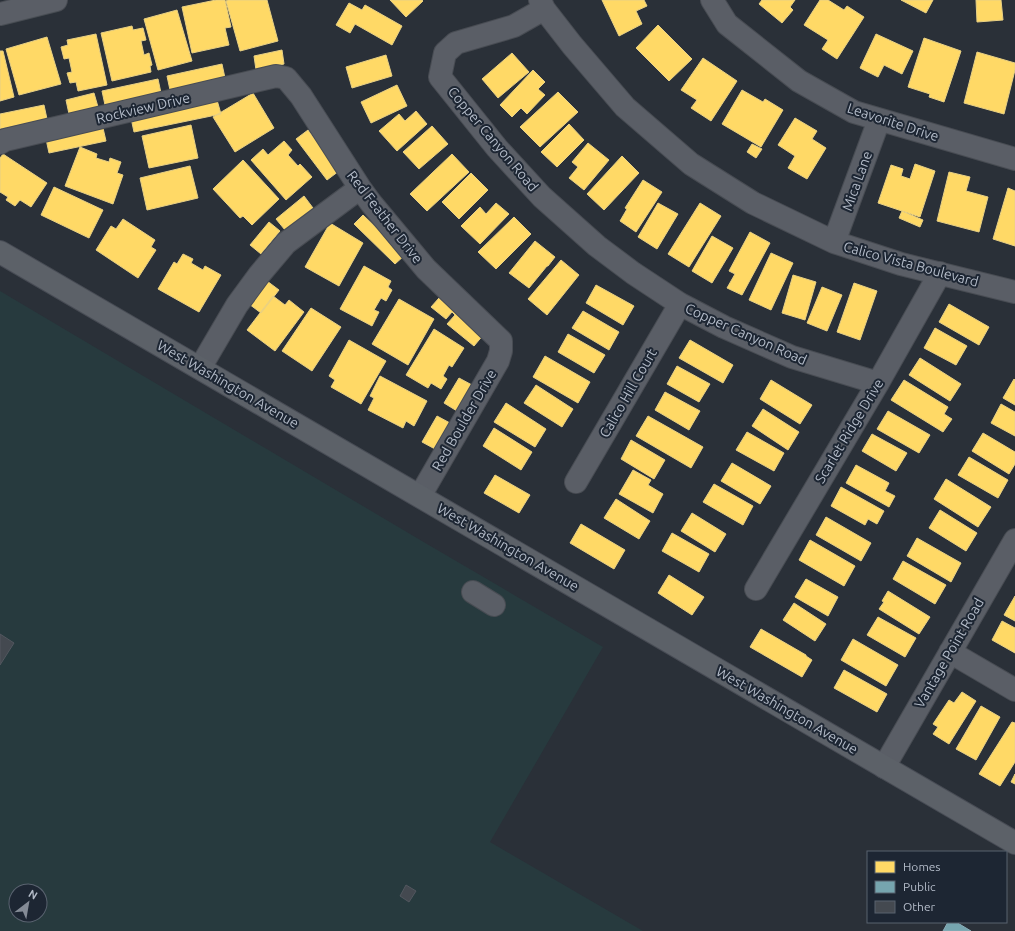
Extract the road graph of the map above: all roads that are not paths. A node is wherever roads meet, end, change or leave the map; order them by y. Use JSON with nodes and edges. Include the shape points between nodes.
{"nodes":[{"id":1,"x":56,"y":0,"type":"edge"},
{"id":2,"x":712,"y":0,"type":"edge"},
{"id":3,"x":542,"y":4,"type":"edge"},
{"id":4,"x":0,"y":14,"type":"edge"},
{"id":5,"x":286,"y":78,"type":"joint"},
{"id":6,"x":879,"y":120,"type":"junction"},
{"id":7,"x":0,"y":142,"type":"edge"},
{"id":8,"x":1015,"y":159,"type":"edge"},
{"id":9,"x":360,"y":188,"type":"junction"},
{"id":10,"x":834,"y":242,"type":"junction"},
{"id":11,"x":0,"y":252,"type":"edge"},
{"id":12,"x":940,"y":273,"type":"junction"},
{"id":13,"x":1015,"y":292,"type":"edge"},
{"id":14,"x":680,"y":304,"type":"junction"},
{"id":15,"x":501,"y":341,"type":"joint"},
{"id":16,"x":200,"y":368,"type":"junction"},
{"id":17,"x":878,"y":383,"type":"junction"},
{"id":18,"x":576,"y":482,"type":"dead end"},
{"id":19,"x":420,"y":496,"type":"junction"},
{"id":20,"x":1015,"y":540,"type":"edge"},
{"id":21,"x":756,"y":589,"type":"dead end"},
{"id":22,"x":473,"y":592,"type":"dead end"},
{"id":23,"x":494,"y":605,"type":"dead end"},
{"id":24,"x":950,"y":652,"type":"junction"},
{"id":25,"x":1015,"y":690,"type":"edge"},
{"id":26,"x":884,"y":767,"type":"junction"},
{"id":27,"x":1015,"y":843,"type":"edge"}],
"edges":[{"from":1,"to":4,"type":"street"},
{"from":2,"to":6,"type":"street","name":"Leavorite Drive","via":[[727,24],[799,81],[854,112]]},
{"from":3,"to":10,"type":"street","name":"Calico Vista Boulevard","via":[[572,46],[625,107],[691,164],[753,203]]},
{"from":3,"to":14,"type":"street","name":"Copper Canyon Road","via":[[514,26],[456,43],[445,53],[440,77],[497,148],[542,197],[597,246]]},
{"from":5,"to":7,"type":"street","name":"Rockview Drive","via":[[276,76]]},
{"from":5,"to":9,"type":"street","name":"Red Feather Drive","via":[[301,96]]},
{"from":6,"to":8,"type":"street","name":"Leavorite Drive"},
{"from":6,"to":10,"type":"street","name":"Mica Lane"},
{"from":9,"to":15,"type":"street","name":"Red Feather Drive","via":[[426,269]]},
{"from":9,"to":16,"type":"street","via":[[286,243],[236,305]]},
{"from":10,"to":12,"type":"street","name":"Calico Vista Boulevard","via":[[901,264]]},
{"from":11,"to":16,"type":"main road","name":"West Washington Avenue"},
{"from":12,"to":13,"type":"street","name":"Calico Vista Boulevard"},
{"from":12,"to":17,"type":"street","name":"Scarlet Ridge Drive"},
{"from":14,"to":17,"type":"street","name":"Copper Canyon Road","via":[[792,357]]},
{"from":14,"to":18,"type":"street","name":"Calico Hill Court"},
{"from":15,"to":19,"type":"street","name":"Red Boulder Drive","via":[[498,361]]},
{"from":16,"to":19,"type":"main road","name":"West Washington Avenue"},
{"from":17,"to":21,"type":"street","name":"Scarlet Ridge Drive"},
{"from":19,"to":26,"type":"main road","name":"West Washington Avenue"},
{"from":20,"to":24,"type":"street","name":"Vantage Point Road"},
{"from":22,"to":23,"type":"street"},
{"from":24,"to":25,"type":"street"},
{"from":24,"to":26,"type":"street","name":"Vantage Point Road"},
{"from":26,"to":27,"type":"main road","name":"West Washington Avenue"}]}
